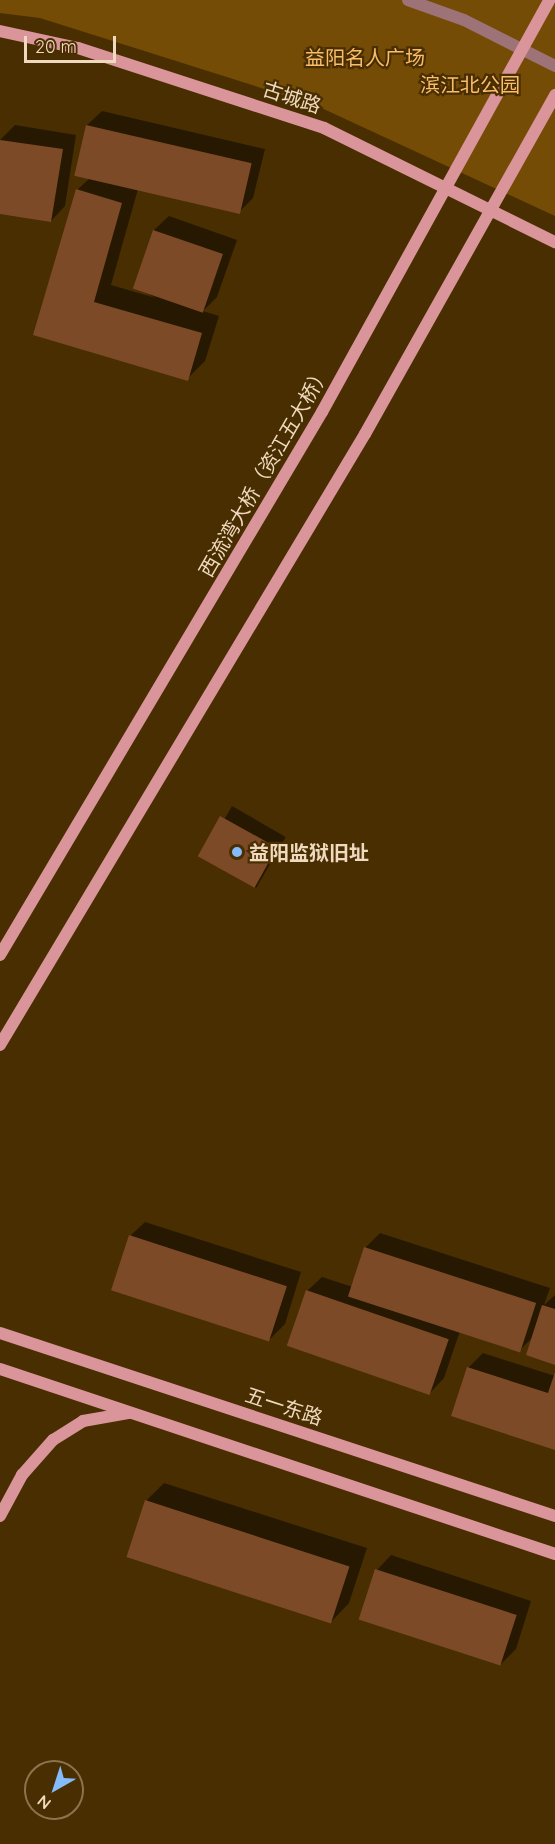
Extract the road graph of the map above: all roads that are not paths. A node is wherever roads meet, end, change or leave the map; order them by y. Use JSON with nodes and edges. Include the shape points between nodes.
{"nodes":[{"id":1,"x":408,"y":0,"type":"edge"},
{"id":2,"x":549,"y":0,"type":"edge"},
{"id":3,"x":0,"y":31,"type":"edge"},
{"id":4,"x":555,"y":66,"type":"edge"},
{"id":5,"x":555,"y":95,"type":"edge"},
{"id":6,"x":555,"y":242,"type":"edge"},
{"id":7,"x":0,"y":954,"type":"edge"},
{"id":8,"x":0,"y":1045,"type":"edge"},
{"id":9,"x":0,"y":1333,"type":"edge"},
{"id":10,"x":0,"y":1369,"type":"edge"},
{"id":11,"x":130,"y":1413,"type":"junction"},
{"id":12,"x":0,"y":1516,"type":"edge"},
{"id":13,"x":555,"y":1516,"type":"edge"},
{"id":14,"x":555,"y":1554,"type":"edge"}],
"edges":[{"from":1,"to":4,"type":"street","via":[[464,20]]},
{"from":2,"to":7,"type":"main road","name":"西流湾大桥（资江五大桥）","bridge":true,"via":[[322,412]]},
{"from":3,"to":6,"type":"main road","name":"古城路","via":[[78,48],[324,128]]},
{"from":5,"to":8,"type":"main road","bridge":true,"via":[[365,434]]},
{"from":9,"to":13,"type":"main road","name":"五一东路"},
{"from":10,"to":11,"type":"main road"},
{"from":11,"to":12,"type":"main road","via":[[83,1421],[53,1440],[22,1475]]},
{"from":11,"to":14,"type":"main road"}]}
